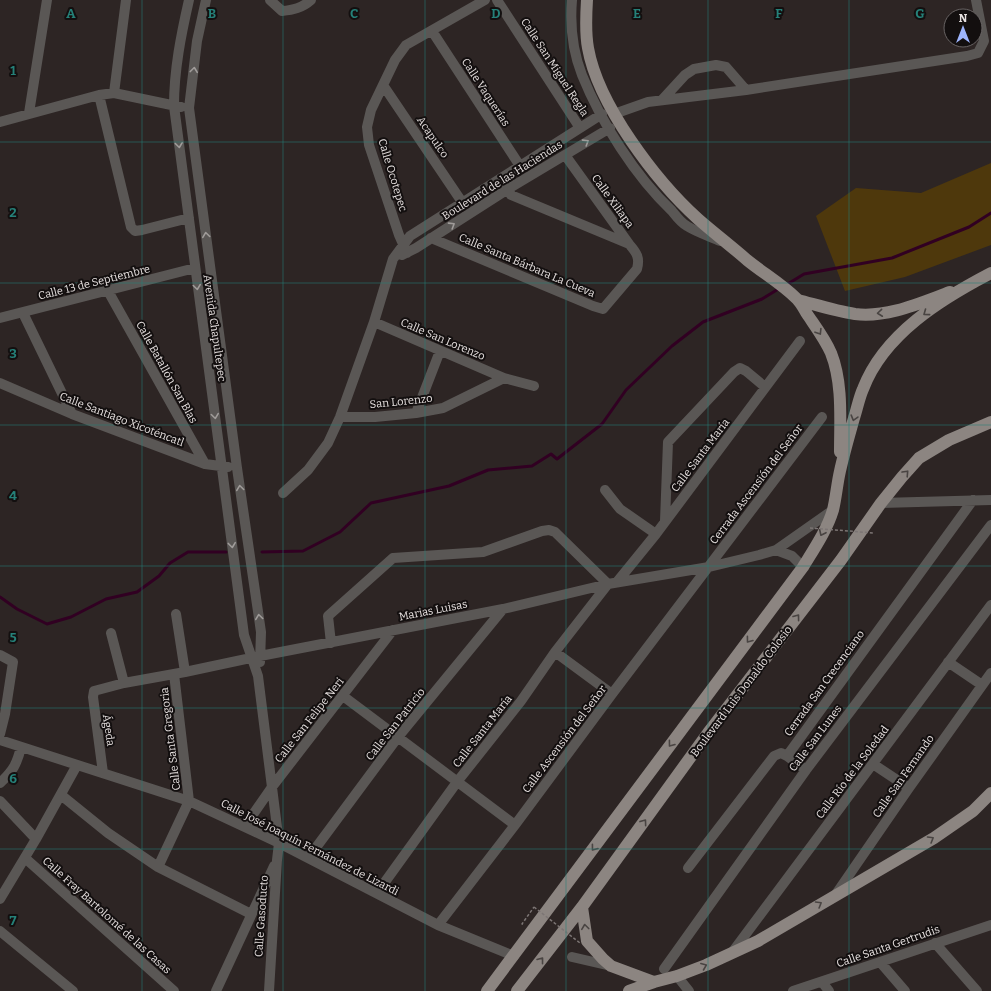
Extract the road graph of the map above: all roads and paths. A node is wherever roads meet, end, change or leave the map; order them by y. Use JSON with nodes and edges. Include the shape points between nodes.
{"nodes":[{"id":1,"x":47,"y":0,"type":"edge"},
{"id":2,"x":126,"y":0,"type":"edge"},
{"id":3,"x":189,"y":0,"type":"edge"},
{"id":4,"x":206,"y":0,"type":"edge"},
{"id":5,"x":270,"y":0,"type":"edge"},
{"id":6,"x":311,"y":0,"type":"edge"},
{"id":7,"x":485,"y":0,"type":"edge"},
{"id":8,"x":497,"y":0,"type":"edge"},
{"id":9,"x":572,"y":0,"type":"edge"},
{"id":10,"x":587,"y":0,"type":"edge"},
{"id":11,"x":976,"y":0,"type":"edge"},
{"id":12,"x":432,"y":31,"type":"junction"},
{"id":13,"x":383,"y":85,"type":"junction"},
{"id":14,"x":746,"y":90,"type":"junction"},
{"id":15,"x":114,"y":93,"type":"junction"},
{"id":16,"x":99,"y":95,"type":"junction"},
{"id":17,"x":662,"y":100,"type":"junction"},
{"id":18,"x":174,"y":106,"type":"junction"},
{"id":19,"x":189,"y":108,"type":"junction"},
{"id":20,"x":29,"y":113,"type":"junction"},
{"id":21,"x":602,"y":114,"type":"junction"},
{"id":22,"x":614,"y":114,"type":"junction"},
{"id":23,"x":0,"y":122,"type":"edge"},
{"id":24,"x":580,"y":128,"type":"junction"},
{"id":25,"x":610,"y":128,"type":"junction"},
{"id":26,"x":565,"y":155,"type":"junction"},
{"id":27,"x":520,"y":166,"type":"junction"},
{"id":28,"x":502,"y":177,"type":"junction"},
{"id":29,"x":508,"y":189,"type":"junction"},
{"id":30,"x":462,"y":202,"type":"junction"},
{"id":31,"x":189,"y":218,"type":"junction"},
{"id":32,"x":431,"y":238,"type":"junction"},
{"id":33,"x":630,"y":244,"type":"junction"},
{"id":34,"x":405,"y":248,"type":"junction"},
{"id":35,"x":733,"y":248,"type":"junction"},
{"id":36,"x":639,"y":263,"type":"joint"},
{"id":37,"x":195,"y":268,"type":"junction"},
{"id":38,"x":991,"y":274,"type":"edge"},
{"id":39,"x":970,"y":284,"type":"junction"},
{"id":40,"x":108,"y":291,"type":"junction"},
{"id":41,"x":794,"y":296,"type":"junction"},
{"id":42,"x":23,"y":313,"type":"junction"},
{"id":43,"x":0,"y":318,"type":"edge"},
{"id":44,"x":374,"y":322,"type":"junction"},
{"id":45,"x":800,"y":341,"type":"dead end"},
{"id":46,"x":440,"y":351,"type":"junction"},
{"id":47,"x":504,"y":378,"type":"junction"},
{"id":48,"x":0,"y":384,"type":"edge"},
{"id":49,"x":534,"y":386,"type":"dead end"},
{"id":50,"x":765,"y":387,"type":"junction"},
{"id":51,"x":416,"y":413,"type":"junction"},
{"id":52,"x":72,"y":414,"type":"junction"},
{"id":53,"x":340,"y":416,"type":"junction"},
{"id":54,"x":822,"y":417,"type":"dead end"},
{"id":55,"x":991,"y":422,"type":"edge"},
{"id":56,"x":205,"y":464,"type":"junction"},
{"id":57,"x":222,"y":467,"type":"junction"},
{"id":58,"x":237,"y":468,"type":"junction"},
{"id":59,"x":840,"y":469,"type":"junction"},
{"id":60,"x":605,"y":490,"type":"dead end"},
{"id":61,"x":284,"y":493,"type":"dead end"},
{"id":62,"x":973,"y":500,"type":"junction"},
{"id":63,"x":991,"y":500,"type":"edge"},
{"id":64,"x":881,"y":503,"type":"junction"},
{"id":65,"x":833,"y":510,"type":"junction"},
{"id":66,"x":665,"y":521,"type":"junction"},
{"id":67,"x":991,"y":525,"type":"edge"},
{"id":68,"x":810,"y":528,"type":"dead end"},
{"id":69,"x":874,"y":533,"type":"dead end"},
{"id":70,"x":656,"y":534,"type":"junction"},
{"id":71,"x":776,"y":550,"type":"junction"},
{"id":72,"x":709,"y":567,"type":"junction"},
{"id":73,"x":803,"y":567,"type":"junction"},
{"id":74,"x":612,"y":583,"type":"junction"},
{"id":75,"x":991,"y":605,"type":"edge"},
{"id":76,"x":503,"y":609,"type":"junction"},
{"id":77,"x":176,"y":614,"type":"dead end"},
{"id":78,"x":393,"y":630,"type":"junction"},
{"id":79,"x":111,"y":633,"type":"dead end"},
{"id":80,"x":331,"y":643,"type":"junction"},
{"id":81,"x":555,"y":652,"type":"junction"},
{"id":82,"x":0,"y":655,"type":"edge"},
{"id":83,"x":256,"y":657,"type":"junction"},
{"id":84,"x":948,"y":662,"type":"junction"},
{"id":85,"x":185,"y":672,"type":"junction"},
{"id":86,"x":991,"y":673,"type":"edge"},
{"id":87,"x":174,"y":674,"type":"junction"},
{"id":88,"x":124,"y":683,"type":"junction"},
{"id":89,"x":982,"y":685,"type":"junction"},
{"id":90,"x":94,"y":691,"type":"joint"},
{"id":91,"x":612,"y":694,"type":"junction"},
{"id":92,"x":343,"y":696,"type":"junction"},
{"id":93,"x":3,"y":705,"type":"edge"},
{"id":94,"x":0,"y":734,"type":"edge"},
{"id":95,"x":398,"y":737,"type":"junction"},
{"id":96,"x":0,"y":740,"type":"edge"},
{"id":97,"x":21,"y":747,"type":"junction"},
{"id":98,"x":787,"y":756,"type":"junction"},
{"id":99,"x":873,"y":764,"type":"junction"},
{"id":100,"x":77,"y":765,"type":"junction"},
{"id":101,"x":806,"y":770,"type":"junction"},
{"id":102,"x":103,"y":773,"type":"junction"},
{"id":103,"x":457,"y":782,"type":"junction"},
{"id":104,"x":0,"y":783,"type":"edge"},
{"id":105,"x":272,"y":787,"type":"junction"},
{"id":106,"x":909,"y":788,"type":"junction"},
{"id":107,"x":991,"y":793,"type":"edge"},
{"id":108,"x":61,"y":795,"type":"junction"},
{"id":109,"x":0,"y":801,"type":"edge"},
{"id":110,"x":189,"y":801,"type":"junction"},
{"id":111,"x":515,"y":825,"type":"junction"},
{"id":112,"x":245,"y":826,"type":"junction"},
{"id":113,"x":36,"y":839,"type":"junction"},
{"id":114,"x":279,"y":843,"type":"junction"},
{"id":115,"x":25,"y":858,"type":"junction"},
{"id":116,"x":309,"y":858,"type":"junction"},
{"id":117,"x":277,"y":860,"type":"junction"},
{"id":118,"x":158,"y":866,"type":"junction"},
{"id":119,"x":688,"y":868,"type":"dead end"},
{"id":120,"x":377,"y":893,"type":"junction"},
{"id":121,"x":836,"y":894,"type":"junction"},
{"id":122,"x":0,"y":899,"type":"edge"},
{"id":123,"x":582,"y":907,"type":"junction"},
{"id":124,"x":251,"y":914,"type":"junction"},
{"id":125,"x":522,"y":924,"type":"dead end"},
{"id":126,"x":438,"y":925,"type":"junction"},
{"id":127,"x":991,"y":925,"type":"edge"},
{"id":128,"x":0,"y":931,"type":"edge"},
{"id":129,"x":580,"y":943,"type":"dead end"},
{"id":130,"x":935,"y":943,"type":"junction"},
{"id":131,"x":732,"y":954,"type":"junction"},
{"id":132,"x":514,"y":956,"type":"junction"},
{"id":133,"x":572,"y":957,"type":"dead end"},
{"id":134,"x":880,"y":962,"type":"junction"},
{"id":135,"x":611,"y":966,"type":"junction"},
{"id":136,"x":664,"y":969,"type":"dead end"},
{"id":137,"x":677,"y":976,"type":"junction"},
{"id":138,"x":654,"y":982,"type":"junction"},
{"id":139,"x":822,"y":982,"type":"junction"},
{"id":140,"x":73,"y":991,"type":"edge"},
{"id":141,"x":174,"y":991,"type":"edge"},
{"id":142,"x":216,"y":991,"type":"edge"},
{"id":143,"x":269,"y":991,"type":"edge"},
{"id":144,"x":487,"y":991,"type":"edge"},
{"id":145,"x":517,"y":991,"type":"edge"},
{"id":146,"x":631,"y":991,"type":"edge"},
{"id":147,"x":689,"y":991,"type":"edge"},
{"id":148,"x":793,"y":991,"type":"edge"},
{"id":149,"x":829,"y":991,"type":"edge"},
{"id":150,"x":905,"y":991,"type":"edge"},
{"id":151,"x":977,"y":991,"type":"edge"}],
"edges":[{"from":1,"to":20,"type":"street"},
{"from":2,"to":15,"type":"street"},
{"from":3,"to":18,"type":"street","name":"Avenida Chapultepec","via":[[177,58]]},
{"from":19,"to":4,"type":"street","name":"Avenida Chapultepec","one_way":true},
{"from":5,"to":6,"type":"street","via":[[282,11],[294,10]]},
{"from":7,"to":12,"type":"street","name":"Calle Ocotepec"},
{"from":8,"to":24,"type":"street","name":"Calle San Miguel Regla"},
{"from":9,"to":21,"type":"street","via":[[573,36],[582,74]]},
{"from":10,"to":22,"type":"main road","via":[[588,49],[595,73]]},
{"from":11,"to":14,"type":"street","via":[[984,41],[978,53]]},
{"from":12,"to":13,"type":"street","name":"Calle Ocotepec","via":[[406,45],[395,60]]},
{"from":12,"to":27,"type":"street","name":"Calle Vaquerías"},
{"from":13,"to":30,"type":"street","name":"Acapulco"},
{"from":13,"to":34,"type":"street","name":"Calle Ocotepec","via":[[371,110],[368,127],[369,145]]},
{"from":14,"to":17,"type":"street"},
{"from":14,"to":17,"type":"street","via":[[726,67],[716,66],[694,69]]},
{"from":15,"to":16,"type":"street"},
{"from":15,"to":18,"type":"street"},
{"from":16,"to":20,"type":"street"},
{"from":16,"to":31,"type":"street","via":[[132,227],[135,231],[142,230]]},
{"from":17,"to":22,"type":"street"},
{"from":18,"to":19,"type":"street"},
{"from":18,"to":31,"type":"street","name":"Avenida Chapultepec","one_way":true},
{"from":58,"to":19,"type":"street","name":"Avenida Chapultepec","one_way":true},
{"from":20,"to":23,"type":"street"},
{"from":21,"to":24,"type":"street","name":"Boulevard de las Haciendas"},
{"from":21,"to":25,"type":"street"},
{"from":22,"to":35,"type":"main road","via":[[675,196]]},
{"from":24,"to":27,"type":"street","name":"Boulevard de las Haciendas"},
{"from":26,"to":25,"type":"street","name":"Boulevard de las Haciendas","one_way":true},
{"from":25,"to":35,"type":"street","via":[[625,154],[657,197],[687,226]]},
{"from":26,"to":29,"type":"street","name":"Boulevard de las Haciendas"},
{"from":26,"to":33,"type":"street","name":"Calle Xiliapa"},
{"from":27,"to":28,"type":"street","name":"Boulevard de las Haciendas"},
{"from":28,"to":29,"type":"street"},
{"from":28,"to":30,"type":"street","name":"Boulevard de las Haciendas"},
{"from":32,"to":29,"type":"street","name":"Boulevard de las Haciendas","one_way":true},
{"from":29,"to":33,"type":"street","via":[[511,195]]},
{"from":30,"to":34,"type":"street","name":"Boulevard de las Haciendas","via":[[410,236]]},
{"from":31,"to":37,"type":"street","name":"Avenida Chapultepec"},
{"from":32,"to":34,"type":"street","name":"Boulevard de las Haciendas"},
{"from":32,"to":36,"type":"street","name":"Calle Santa Bárbara La Cueva","via":[[603,309],[637,269]]},
{"from":33,"to":36,"type":"street","name":"Calle Xiliapa","via":[[638,254]]},
{"from":34,"to":44,"type":"street","via":[[393,259]]},
{"from":35,"to":41,"type":"main road"},
{"from":37,"to":40,"type":"street","name":"Calle 13 de Septiembre"},
{"from":37,"to":57,"type":"street","name":"Avenida Chapultepec","one_way":true},
{"from":38,"to":39,"type":"main road"},
{"from":39,"to":41,"type":"main road","one_way":true,"via":[[910,306],[881,313],[856,314]]},
{"from":39,"to":59,"type":"main road","one_way":true,"via":[[926,313],[903,331],[886,349],[863,389]]},
{"from":40,"to":42,"type":"street","name":"Calle 13 de Septiembre"},
{"from":40,"to":56,"type":"street","name":"Calle Batallón San Blas"},
{"from":41,"to":59,"type":"main road","one_way":true,"via":[[831,353],[838,380]]},
{"from":42,"to":43,"type":"street","name":"Calle 13 de Septiembre"},
{"from":42,"to":52,"type":"street"},
{"from":44,"to":46,"type":"street","name":"Calle San Lorenzo"},
{"from":44,"to":53,"type":"street"},
{"from":45,"to":50,"type":"street","name":"Calle Santa María"},
{"from":46,"to":47,"type":"street","name":"Calle San Lorenzo"},
{"from":46,"to":51,"type":"street"},
{"from":47,"to":49,"type":"street","name":"Calle San Lorenzo"},
{"from":47,"to":51,"type":"street","name":"San Lorenzo","via":[[443,408]]},
{"from":48,"to":52,"type":"street","name":"Calle Santiago Xicoténcatl"},
{"from":50,"to":66,"type":"street","name":"Calle Santa María"},
{"from":50,"to":66,"type":"street","via":[[740,368],[668,442]]},
{"from":51,"to":53,"type":"street","name":"San Lorenzo"},
{"from":52,"to":56,"type":"street","name":"Calle Santiago Xicoténcatl"},
{"from":53,"to":61,"type":"street","via":[[328,443],[308,470]]},
{"from":54,"to":72,"type":"street","name":"Cerrada Ascensión del Señor"},
{"from":64,"to":55,"type":"main road","name":"Boulevard Luis Donaldo Colosio","one_way":true,"via":[[919,458],[949,440]]},
{"from":56,"to":57,"type":"street","name":"Calle Santiago Xicoténcatl"},
{"from":57,"to":58,"type":"street","name":"Calle Santiago Xicoténcatl"},
{"from":57,"to":83,"type":"street","name":"Avenida Chapultepec","one_way":true,"via":[[244,635]]},
{"from":83,"to":58,"type":"street","name":"Avenida Chapultepec","one_way":true,"via":[[261,632]]},
{"from":59,"to":65,"type":"main road"},
{"from":60,"to":70,"type":"street","via":[[620,509]]},
{"from":62,"to":63,"type":"street"},
{"from":62,"to":64,"type":"street"},
{"from":62,"to":98,"type":"street","name":"Cerrada San Crecenciano"},
{"from":123,"to":64,"type":"main road","name":"Boulevard Luis Donaldo Colosio","one_way":true,"via":[[708,733],[841,560]]},
{"from":65,"to":71,"type":"street","name":"Marias Luisas"},
{"from":65,"to":73,"type":"main road","one_way":true},
{"from":66,"to":70,"type":"street","name":"Calle Santa María"},
{"from":67,"to":101,"type":"street","name":"Calle San Lunes"},
{"from":68,"to":69,"type":"path","bridge":true},
{"from":70,"to":74,"type":"street","name":"Calle Santa María"},
{"from":71,"to":72,"type":"street","name":"Marias Luisas"},
{"from":71,"to":73,"type":"street","via":[[792,556]]},
{"from":72,"to":74,"type":"street","name":"Marias Luisas"},
{"from":72,"to":91,"type":"street","name":"Calle Ascensión del Señor"},
{"from":73,"to":132,"type":"main road","one_way":true},
{"from":74,"to":76,"type":"street","name":"Marias Luisas"},
{"from":74,"to":80,"type":"street","via":[[556,532],[549,530],[484,552],[392,558],[328,616]]},
{"from":74,"to":81,"type":"street","name":"Calle Santa María"},
{"from":75,"to":84,"type":"street","name":"Calle Río de la Soledad"},
{"from":76,"to":78,"type":"street","name":"Marias Luisas"},
{"from":76,"to":95,"type":"street","name":"Calle San Patricio"},
{"from":77,"to":85,"type":"street"},
{"from":78,"to":80,"type":"street","name":"Marias Luisas"},
{"from":78,"to":92,"type":"street","name":"Calle San Felipe Neri"},
{"from":79,"to":88,"type":"street"},
{"from":80,"to":83,"type":"street","name":"Marias Luisas"},
{"from":81,"to":91,"type":"street"},
{"from":81,"to":103,"type":"street","name":"Calle Santa María","via":[[521,701]]},
{"from":82,"to":93,"type":"street","via":[[13,662]]},
{"from":83,"to":85,"type":"street","name":"Marias Luisas"},
{"from":83,"to":105,"type":"street","name":"Calle Gasoducto"},
{"from":84,"to":89,"type":"street"},
{"from":84,"to":99,"type":"street","name":"Calle Río de la Soledad"},
{"from":85,"to":87,"type":"street","name":"Marias Luisas"},
{"from":86,"to":89,"type":"street","name":"Calle San Fernando"},
{"from":87,"to":88,"type":"street","name":"Marias Luisas"},
{"from":87,"to":110,"type":"street","name":"Calle Santa Gregoria"},
{"from":88,"to":90,"type":"street","name":"Marias Luisas"},
{"from":89,"to":106,"type":"street","name":"Calle San Fernando"},
{"from":90,"to":102,"type":"street","name":"Ágeda"},
{"from":91,"to":111,"type":"street","name":"Calle Ascensión del Señor"},
{"from":92,"to":95,"type":"street"},
{"from":92,"to":105,"type":"street","name":"Calle San Felipe Neri"},
{"from":93,"to":94,"type":"street"},
{"from":95,"to":103,"type":"street"},
{"from":95,"to":116,"type":"street","name":"Calle San Patricio"},
{"from":96,"to":97,"type":"street","name":"Calle José Joaquín Fernández de Lizardi"},
{"from":97,"to":100,"type":"street","name":"Calle José Joaquín Fernández de Lizardi"},
{"from":97,"to":104,"type":"street","via":[[17,763]]},
{"from":98,"to":101,"type":"street"},
{"from":98,"to":119,"type":"street","via":[[781,753],[767,763]]},
{"from":99,"to":106,"type":"street"},
{"from":99,"to":131,"type":"street","name":"Calle Río de la Soledad"},
{"from":100,"to":102,"type":"street","name":"Calle José Joaquín Fernández de Lizardi"},
{"from":100,"to":108,"type":"street"},
{"from":101,"to":136,"type":"street","name":"Calle San Lunes"},
{"from":102,"to":110,"type":"street","name":"Calle José Joaquín Fernández de Lizardi"},
{"from":103,"to":111,"type":"street"},
{"from":103,"to":120,"type":"street","name":"Calle Santa María"},
{"from":105,"to":112,"type":"street","name":"Calle San Felipe Neri"},
{"from":105,"to":114,"type":"street","name":"Calle Gasoducto"},
{"from":106,"to":121,"type":"street","name":"Calle San Fernando"},
{"from":121,"to":107,"type":"main road","one_way":true,"via":[[934,838],[973,811]]},
{"from":108,"to":113,"type":"street"},
{"from":108,"to":118,"type":"street","via":[[108,833]]},
{"from":109,"to":113,"type":"street"},
{"from":110,"to":112,"type":"street","name":"Calle José Joaquín Fernández de Lizardi"},
{"from":110,"to":118,"type":"street"},
{"from":111,"to":126,"type":"street","name":"Calle Ascensión del Señor"},
{"from":112,"to":114,"type":"street","name":"Calle José Joaquín Fernández de Lizardi"},
{"from":113,"to":115,"type":"street"},
{"from":114,"to":116,"type":"street","name":"Calle José Joaquín Fernández de Lizardi"},
{"from":114,"to":117,"type":"street","name":"Calle Gasoducto"},
{"from":115,"to":122,"type":"street"},
{"from":115,"to":141,"type":"street","name":"Calle Fray Bartolomé de las Casas"},
{"from":116,"to":120,"type":"street","name":"Calle José Joaquín Fernández de Lizardi"},
{"from":117,"to":124,"type":"street"},
{"from":117,"to":143,"type":"street","name":"Calle Gasoducto"},
{"from":118,"to":124,"type":"street"},
{"from":120,"to":126,"type":"street","name":"Calle José Joaquín Fernández de Lizardi"},
{"from":131,"to":121,"type":"main road","one_way":true},
{"from":135,"to":123,"type":"main road","one_way":true,"via":[[587,941]]},
{"from":145,"to":123,"type":"main road","name":"Boulevard Luis Donaldo Colosio","one_way":true},
{"from":124,"to":142,"type":"street"},
{"from":125,"to":129,"type":"path","bridge":true,"via":[[534,907]]},
{"from":126,"to":132,"type":"street","name":"Calle José Joaquín Fernández de Lizardi"},
{"from":127,"to":130,"type":"street","name":"Calle Santa Gertrudis"},
{"from":128,"to":140,"type":"street"},
{"from":130,"to":134,"type":"street","name":"Calle Santa Gertrudis"},
{"from":130,"to":151,"type":"street"},
{"from":137,"to":131,"type":"main road","one_way":true},
{"from":132,"to":144,"type":"main road"},
{"from":133,"to":135,"type":"street"},
{"from":134,"to":139,"type":"street","name":"Calle Santa Gertrudis"},
{"from":134,"to":150,"type":"street"},
{"from":135,"to":138,"type":"main road"},
{"from":137,"to":138,"type":"main road"},
{"from":137,"to":147,"type":"street"},
{"from":138,"to":146,"type":"main road"},
{"from":139,"to":148,"type":"street","name":"Calle Santa Gertrudis"},
{"from":139,"to":149,"type":"street"}]}
